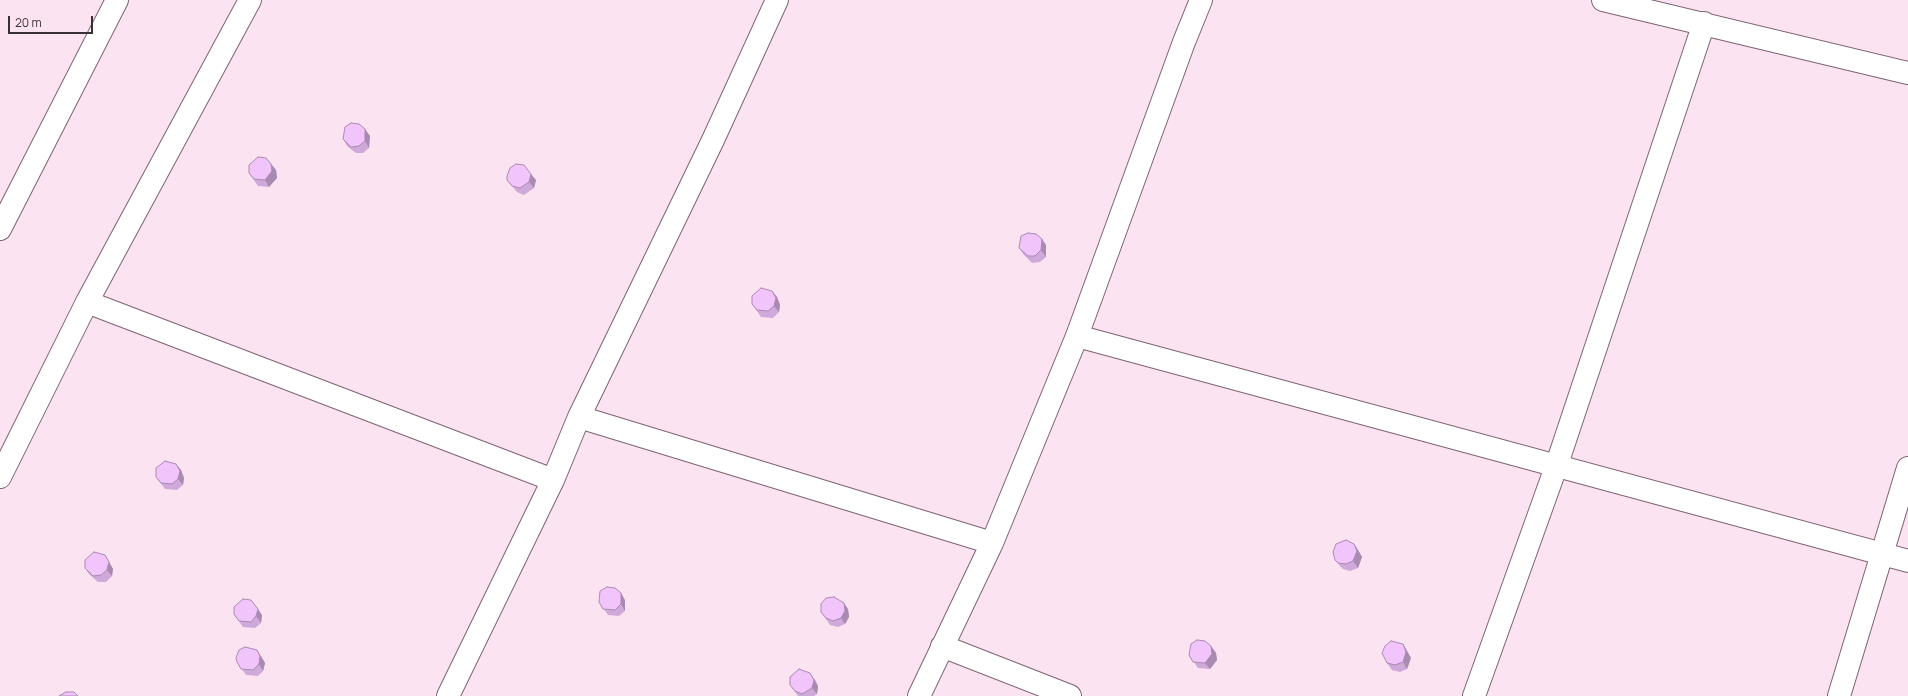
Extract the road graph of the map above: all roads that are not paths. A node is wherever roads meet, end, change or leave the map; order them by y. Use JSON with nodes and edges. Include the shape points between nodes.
{"nodes":[{"id":1,"x":117,"y":0,"type":"edge"},
{"id":2,"x":250,"y":0,"type":"edge"},
{"id":3,"x":776,"y":0,"type":"edge"},
{"id":4,"x":1201,"y":0,"type":"edge"},
{"id":5,"x":1603,"y":0,"type":"edge"},
{"id":6,"x":1704,"y":23,"type":"junction"},
{"id":7,"x":1908,"y":73,"type":"edge"},
{"id":8,"x":0,"y":229,"type":"edge"},
{"id":9,"x":87,"y":302,"type":"junction"},
{"id":10,"x":1078,"y":336,"type":"junction"},
{"id":11,"x":579,"y":417,"type":"junction"},
{"id":12,"x":1556,"y":467,"type":"junction"},
{"id":13,"x":1908,"y":468,"type":"edge"},
{"id":14,"x":0,"y":477,"type":"edge"},
{"id":15,"x":553,"y":480,"type":"junction"},
{"id":16,"x":992,"y":543,"type":"junction"},
{"id":17,"x":1882,"y":554,"type":"junction"},
{"id":18,"x":1908,"y":561,"type":"edge"},
{"id":19,"x":942,"y":646,"type":"junction"},
{"id":20,"x":448,"y":696,"type":"edge"},
{"id":21,"x":918,"y":696,"type":"edge"},
{"id":22,"x":1070,"y":696,"type":"edge"},
{"id":23,"x":1474,"y":696,"type":"edge"},
{"id":24,"x":1839,"y":696,"type":"edge"}],
"edges":[{"from":1,"to":8,"type":"street"},
{"from":2,"to":9,"type":"street"},
{"from":3,"to":11,"type":"street","via":[[713,140]]},
{"from":4,"to":10,"type":"street"},
{"from":5,"to":6,"type":"street"},
{"from":6,"to":7,"type":"street"},
{"from":6,"to":12,"type":"street"},
{"from":9,"to":14,"type":"street"},
{"from":9,"to":15,"type":"street"},
{"from":10,"to":12,"type":"street"},
{"from":10,"to":16,"type":"street"},
{"from":11,"to":15,"type":"street"},
{"from":11,"to":16,"type":"street"},
{"from":12,"to":17,"type":"street"},
{"from":12,"to":23,"type":"street"},
{"from":13,"to":17,"type":"street"},
{"from":15,"to":20,"type":"street"},
{"from":16,"to":19,"type":"street"},
{"from":17,"to":18,"type":"street"},
{"from":17,"to":24,"type":"street"},
{"from":19,"to":21,"type":"street"},
{"from":19,"to":22,"type":"street"}]}
